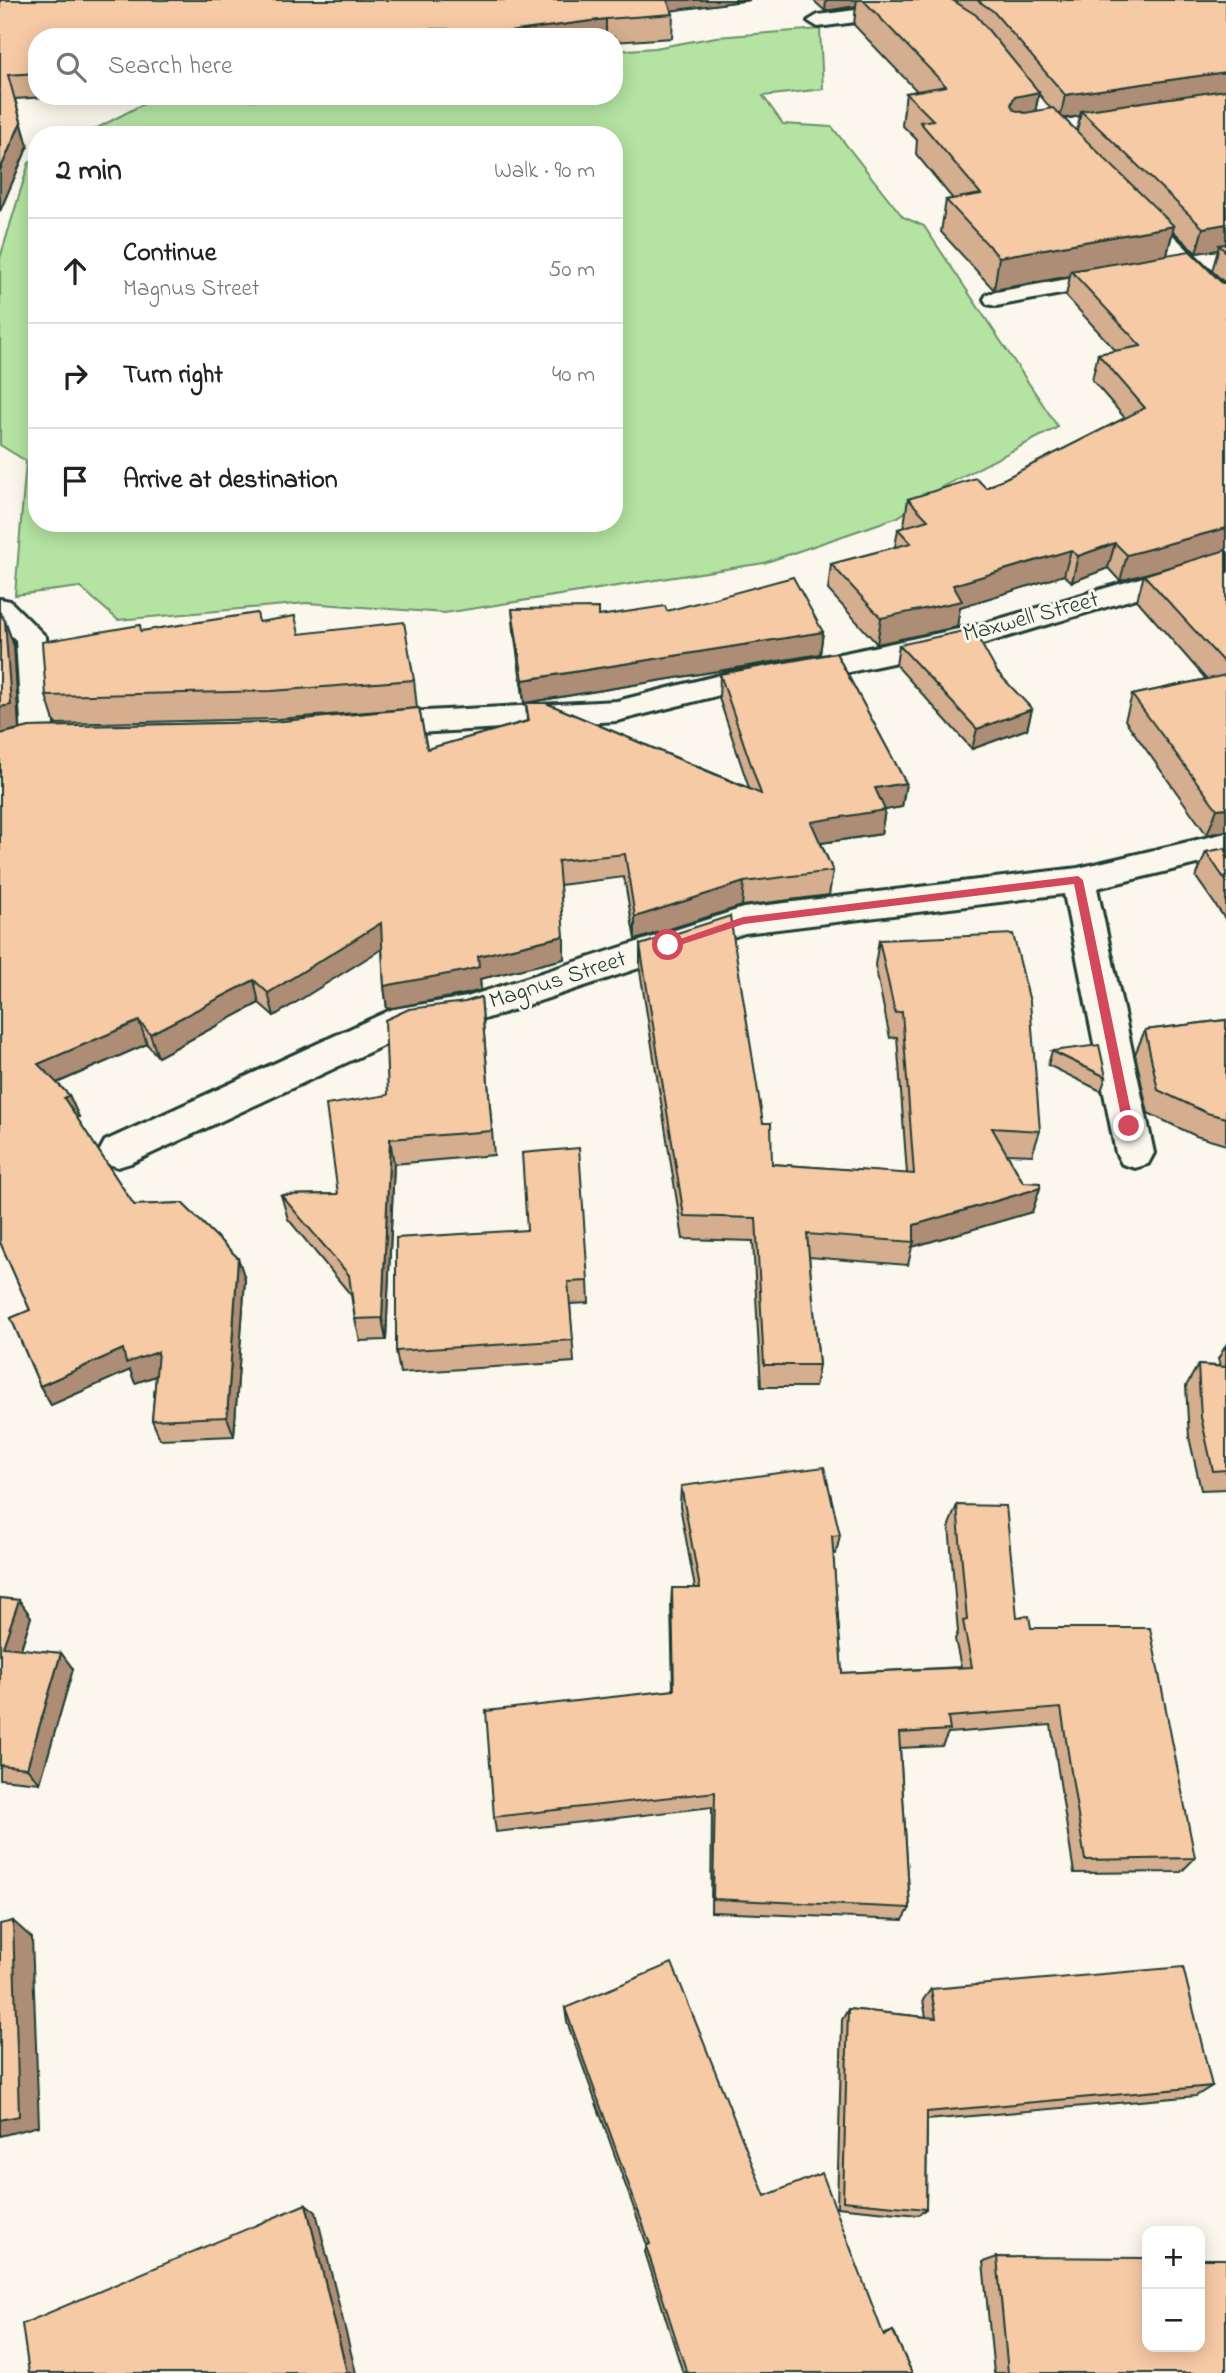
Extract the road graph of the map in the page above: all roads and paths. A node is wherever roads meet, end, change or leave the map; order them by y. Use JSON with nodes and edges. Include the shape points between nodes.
{"nodes":[{"id":1,"x":976,"y":0,"type":"edge"},
{"id":2,"x":927,"y":3,"type":"edge"},
{"id":3,"x":818,"y":21,"type":"dead end"},
{"id":4,"x":961,"y":26,"type":"edge"},
{"id":5,"x":1122,"y":198,"type":"edge"},
{"id":6,"x":1202,"y":263,"type":"junction"},
{"id":7,"x":1164,"y":269,"type":"edge"},
{"id":8,"x":1138,"y":274,"type":"edge"},
{"id":9,"x":996,"y":299,"type":"dead end"},
{"id":10,"x":1226,"y":301,"type":"edge"},
{"id":11,"x":1226,"y":562,"type":"edge"},
{"id":12,"x":0,"y":608,"type":"edge"},
{"id":13,"x":343,"y":727,"type":"edge"},
{"id":14,"x":39,"y":739,"type":"edge"},
{"id":15,"x":1226,"y":845,"type":"edge"},
{"id":16,"x":1078,"y":880,"type":"junction"},
{"id":17,"x":118,"y":1152,"type":"dead end"},
{"id":18,"x":1135,"y":1153,"type":"dead end"}],
"edges":[{"from":1,"to":2,"type":"street"},
{"from":2,"to":3,"type":"street"},
{"from":2,"to":4,"type":"street"},
{"from":5,"to":6,"type":"street"},
{"from":6,"to":7,"type":"street"},
{"from":6,"to":10,"type":"street"},
{"from":8,"to":9,"type":"street"},
{"from":11,"to":13,"type":"street","name":"Maxwell Street","via":[[986,633],[732,682],[617,711]]},
{"from":12,"to":14,"type":"street","via":[[31,637]]},
{"from":15,"to":16,"type":"street","name":"Magnus Street"},
{"from":16,"to":17,"type":"street","name":"Magnus Street","via":[[743,921],[467,1011],[406,1018]]},
{"from":16,"to":18,"type":"street"}]}
